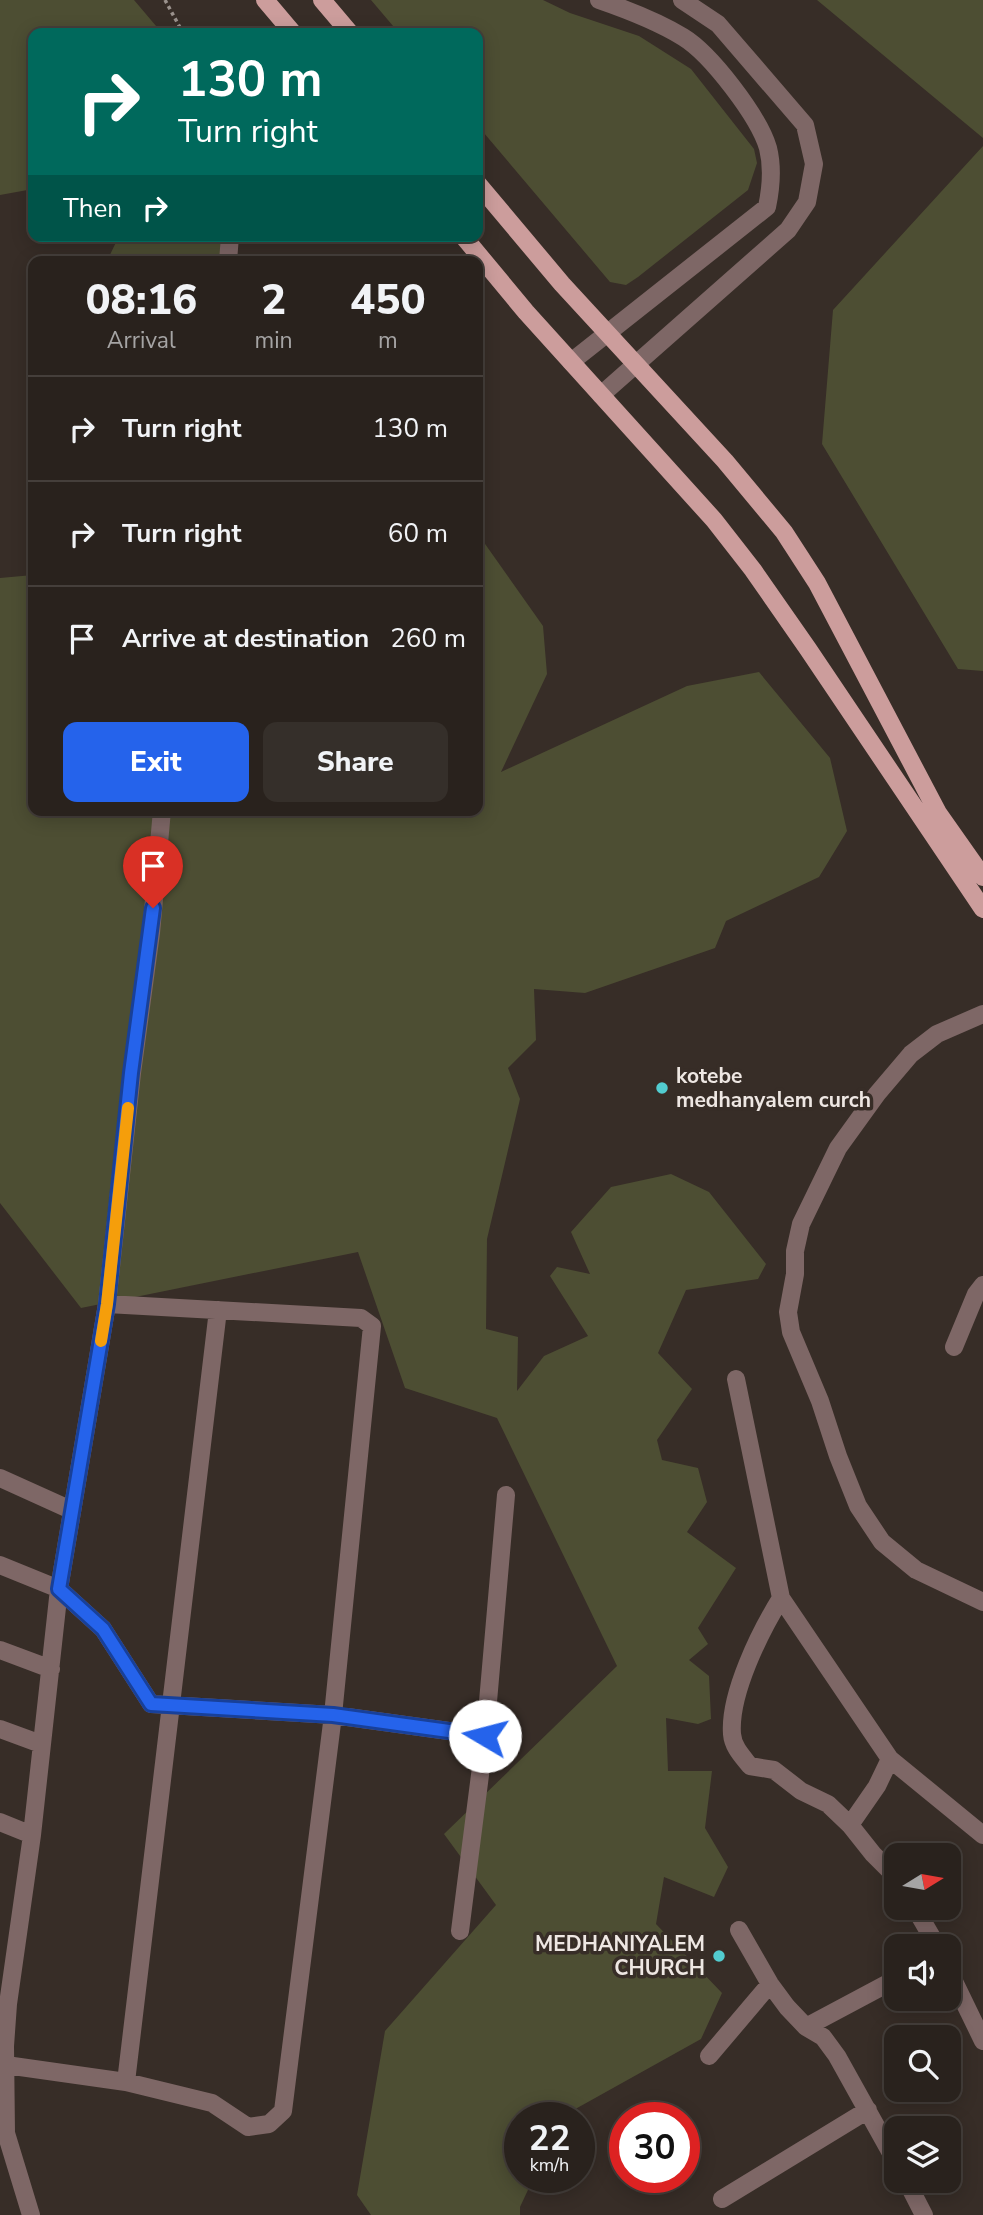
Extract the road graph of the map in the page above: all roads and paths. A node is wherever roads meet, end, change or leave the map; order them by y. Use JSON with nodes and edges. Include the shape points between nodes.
{"nodes":[{"id":1,"x":164,"y":0,"type":"edge"},
{"id":2,"x":265,"y":0,"type":"edge"},
{"id":3,"x":322,"y":0,"type":"edge"},
{"id":4,"x":599,"y":0,"type":"edge"},
{"id":5,"x":682,"y":0,"type":"edge"},
{"id":6,"x":180,"y":28,"type":"edge"},
{"id":7,"x":285,"y":28,"type":"edge"},
{"id":8,"x":346,"y":28,"type":"edge"},
{"id":9,"x":483,"y":190,"type":"edge"},
{"id":10,"x":468,"y":242,"type":"edge"},
{"id":11,"x":480,"y":256,"type":"edge"},
{"id":12,"x":483,"y":259,"type":"edge"},
{"id":13,"x":607,"y":334,"type":"junction"},
{"id":14,"x":571,"y":362,"type":"junction"},
{"id":15,"x":635,"y":364,"type":"junction"},
{"id":16,"x":601,"y":395,"type":"junction"},
{"id":17,"x":161,"y":816,"type":"edge"},
{"id":18,"x":932,"y":818,"type":"junction"},
{"id":19,"x":983,"y":877,"type":"edge"},
{"id":20,"x":983,"y":909,"type":"edge"},
{"id":21,"x":983,"y":1013,"type":"edge"},
{"id":22,"x":983,"y":1286,"type":"edge"},
{"id":23,"x":107,"y":1304,"type":"junction"},
{"id":24,"x":219,"y":1310,"type":"junction"},
{"id":25,"x":954,"y":1346,"type":"dead end"},
{"id":26,"x":737,"y":1379,"type":"dead end"},
{"id":27,"x":0,"y":1478,"type":"edge"},
{"id":28,"x":506,"y":1495,"type":"dead end"},
{"id":29,"x":71,"y":1510,"type":"junction"},
{"id":30,"x":0,"y":1565,"type":"edge"},
{"id":31,"x":59,"y":1589,"type":"junction"},
{"id":32,"x":781,"y":1598,"type":"junction"},
{"id":33,"x":983,"y":1602,"type":"edge"},
{"id":34,"x":0,"y":1650,"type":"edge"},
{"id":35,"x":51,"y":1669,"type":"junction"},
{"id":36,"x":172,"y":1706,"type":"junction"},
{"id":37,"x":333,"y":1715,"type":"junction"},
{"id":38,"x":0,"y":1729,"type":"edge"},
{"id":39,"x":485,"y":1736,"type":"junction"},
{"id":40,"x":41,"y":1744,"type":"junction"},
{"id":41,"x":890,"y":1759,"type":"junction"},
{"id":42,"x":0,"y":1822,"type":"edge"},
{"id":43,"x":850,"y":1825,"type":"junction"},
{"id":44,"x":32,"y":1835,"type":"junction"},
{"id":45,"x":983,"y":1835,"type":"edge"},
{"id":46,"x":884,"y":1865,"type":"edge"},
{"id":47,"x":739,"y":1930,"type":"dead end"},
{"id":48,"x":460,"y":1931,"type":"dead end"},
{"id":49,"x":8,"y":1936,"type":"edge"},
{"id":50,"x":770,"y":1984,"type":"junction"},
{"id":51,"x":884,"y":1985,"type":"edge"},
{"id":52,"x":961,"y":1995,"type":"edge"},
{"id":53,"x":806,"y":2027,"type":"junction"},
{"id":54,"x":983,"y":2040,"type":"edge"},
{"id":55,"x":709,"y":2056,"type":"dead end"},
{"id":56,"x":4,"y":2077,"type":"edge"},
{"id":57,"x":126,"y":2082,"type":"junction"},
{"id":58,"x":868,"y":2110,"type":"junction"},
{"id":59,"x":884,"y":2140,"type":"edge"},
{"id":60,"x":7,"y":2164,"type":"edge"},
{"id":61,"x":913,"y":2193,"type":"edge"},
{"id":62,"x":722,"y":2199,"type":"dead end"},
{"id":63,"x":32,"y":2215,"type":"edge"},
{"id":64,"x":924,"y":2215,"type":"edge"}],
"edges":[{"from":1,"to":6,"type":"path"},
{"from":2,"to":7,"type":"main road"},
{"from":3,"to":8,"type":"main road"},
{"from":4,"to":13,"type":"street","via":[[686,39],[724,75],[760,130],[768,148],[772,183],[767,207]]},
{"from":5,"to":15,"type":"street","via":[[718,24],[805,125],[814,164],[807,202],[788,230]]},
{"from":9,"to":13,"type":"main road"},
{"from":10,"to":11,"type":"main road"},
{"from":12,"to":14,"type":"main road"},
{"from":13,"to":14,"type":"street"},
{"from":13,"to":15,"type":"main road"},
{"from":14,"to":16,"type":"main road"},
{"from":15,"to":16,"type":"street"},
{"from":15,"to":18,"type":"main road","via":[[784,532],[817,583]]},
{"from":16,"to":18,"type":"main road","via":[[714,520]]},
{"from":17,"to":23,"type":"street"},
{"from":18,"to":19,"type":"main road"},
{"from":18,"to":20,"type":"main road"},
{"from":21,"to":33,"type":"street","via":[[937,1034],[911,1054],[838,1148],[801,1224],[788,1312],[791,1332],[858,1506],[882,1542],[916,1570]]},
{"from":22,"to":25,"type":"street"},
{"from":23,"to":24,"type":"street"},
{"from":23,"to":29,"type":"street"},
{"from":24,"to":36,"type":"street"},
{"from":24,"to":37,"type":"street","via":[[361,1318],[372,1326]]},
{"from":26,"to":32,"type":"street"},
{"from":27,"to":29,"type":"street"},
{"from":28,"to":39,"type":"street"},
{"from":29,"to":31,"type":"street"},
{"from":30,"to":31,"type":"street"},
{"from":31,"to":35,"type":"street"},
{"from":31,"to":36,"type":"street","via":[[103,1629],[151,1704]]},
{"from":32,"to":41,"type":"street"},
{"from":32,"to":43,"type":"street","via":[[761,1632],[736,1696],[732,1734],[736,1749],[750,1766],[774,1770],[828,1804]]},
{"from":34,"to":35,"type":"street"},
{"from":35,"to":40,"type":"street"},
{"from":36,"to":37,"type":"street"},
{"from":36,"to":57,"type":"street"},
{"from":37,"to":39,"type":"street"},
{"from":37,"to":57,"type":"street","via":[[283,2111],[269,2124],[248,2127],[212,2103]]},
{"from":38,"to":40,"type":"street"},
{"from":39,"to":48,"type":"street"},
{"from":40,"to":44,"type":"street"},
{"from":41,"to":43,"type":"street"},
{"from":41,"to":45,"type":"street"},
{"from":42,"to":44,"type":"street"},
{"from":43,"to":46,"type":"street"},
{"from":44,"to":49,"type":"street"},
{"from":47,"to":50,"type":"street"},
{"from":49,"to":56,"type":"street"},
{"from":50,"to":53,"type":"street"},
{"from":50,"to":55,"type":"street"},
{"from":51,"to":53,"type":"street"},
{"from":52,"to":54,"type":"street"},
{"from":53,"to":58,"type":"street","via":[[823,2037]]},
{"from":56,"to":57,"type":"street"},
{"from":56,"to":60,"type":"street"},
{"from":58,"to":59,"type":"street"},
{"from":58,"to":62,"type":"street"},
{"from":60,"to":63,"type":"street"},
{"from":61,"to":64,"type":"street"}]}
